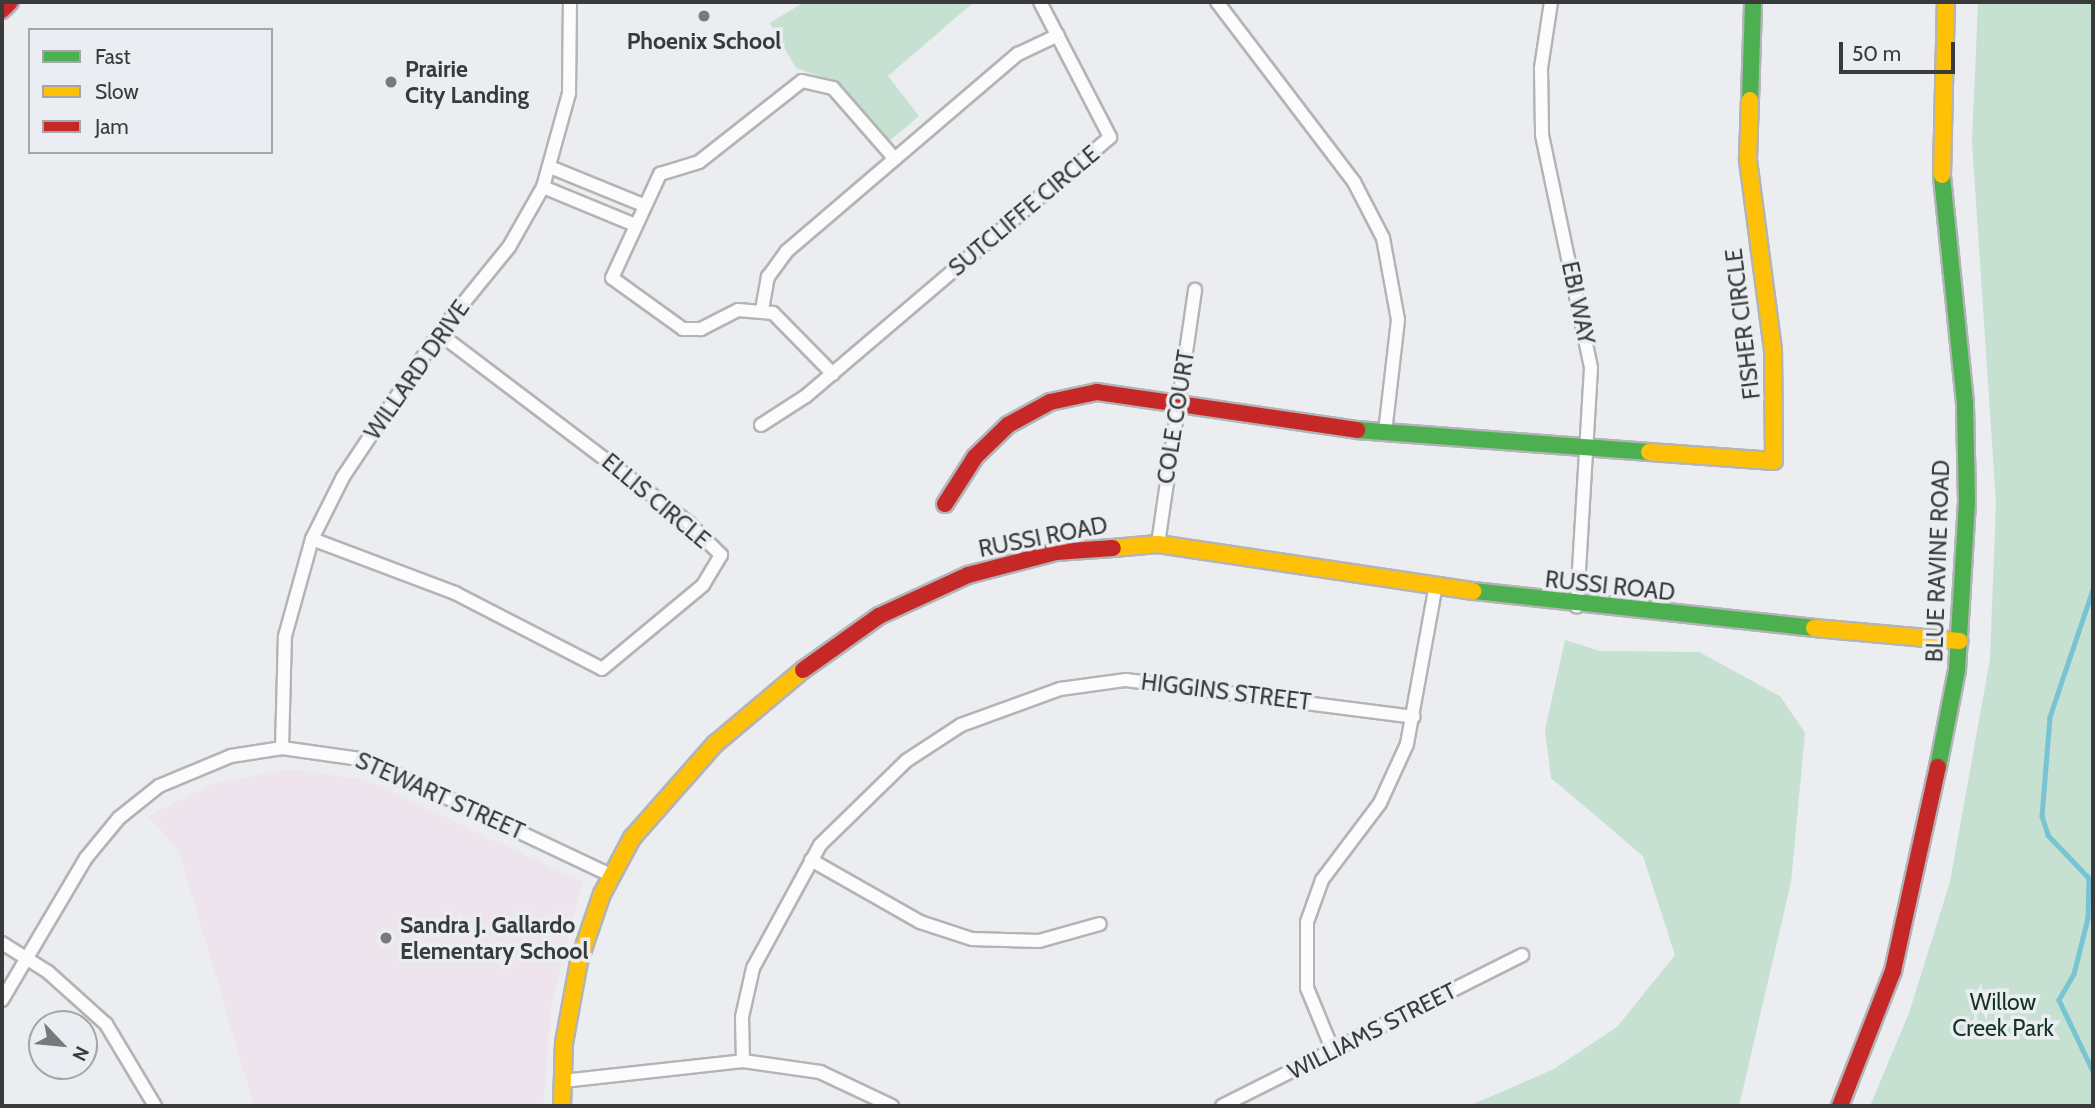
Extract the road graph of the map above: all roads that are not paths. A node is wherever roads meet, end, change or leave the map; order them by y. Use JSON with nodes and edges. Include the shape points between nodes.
{"nodes":[{"id":1,"x":10,"y":2,"type":"edge"},
{"id":2,"x":570,"y":2,"type":"edge"},
{"id":3,"x":1040,"y":2,"type":"edge"},
{"id":4,"x":1217,"y":2,"type":"edge"},
{"id":5,"x":1551,"y":2,"type":"edge"},
{"id":6,"x":1753,"y":2,"type":"edge"},
{"id":7,"x":1946,"y":2,"type":"edge"},
{"id":8,"x":2,"y":10,"type":"edge"},
{"id":9,"x":1058,"y":35,"type":"junction"},
{"id":10,"x":894,"y":158,"type":"junction"},
{"id":11,"x":550,"y":167,"type":"junction"},
{"id":12,"x":543,"y":187,"type":"junction"},
{"id":13,"x":643,"y":205,"type":"junction"},
{"id":14,"x":635,"y":225,"type":"junction"},
{"id":15,"x":1195,"y":290,"type":"dead end"},
{"id":16,"x":762,"y":310,"type":"junction"},
{"id":17,"x":439,"y":333,"type":"junction"},
{"id":18,"x":832,"y":374,"type":"junction"},
{"id":19,"x":1179,"y":401,"type":"junction"},
{"id":20,"x":761,"y":425,"type":"dead end"},
{"id":21,"x":1385,"y":432,"type":"junction"},
{"id":22,"x":1589,"y":447,"type":"junction"},
{"id":23,"x":945,"y":504,"type":"dead end"},
{"id":24,"x":312,"y":539,"type":"junction"},
{"id":25,"x":1158,"y":544,"type":"junction"},
{"id":26,"x":1436,"y":585,"type":"junction"},
{"id":27,"x":1577,"y":607,"type":"junction"},
{"id":28,"x":1959,"y":640,"type":"junction"},
{"id":29,"x":1414,"y":717,"type":"junction"},
{"id":30,"x":282,"y":748,"type":"junction"},
{"id":31,"x":811,"y":860,"type":"junction"},
{"id":32,"x":610,"y":875,"type":"junction"},
{"id":33,"x":1100,"y":924,"type":"dead end"},
{"id":34,"x":2,"y":943,"type":"edge"},
{"id":35,"x":1522,"y":955,"type":"dead end"},
{"id":36,"x":26,"y":959,"type":"junction"},
{"id":37,"x":2,"y":1000,"type":"edge"},
{"id":38,"x":1333,"y":1051,"type":"junction"},
{"id":39,"x":743,"y":1060,"type":"junction"},
{"id":40,"x":563,"y":1081,"type":"junction"},
{"id":41,"x":155,"y":1106,"type":"edge"},
{"id":42,"x":562,"y":1106,"type":"edge"},
{"id":43,"x":891,"y":1106,"type":"edge"},
{"id":44,"x":1222,"y":1106,"type":"edge"},
{"id":45,"x":1840,"y":1106,"type":"edge"}],
"edges":[{"from":1,"to":8,"type":"street"},
{"from":2,"to":11,"type":"street","name":"WILLARD DRIVE","via":[[569,93]]},
{"from":3,"to":9,"type":"street"},
{"from":4,"to":21,"type":"street","via":[[1354,182],[1382,238],[1398,320]]},
{"from":5,"to":22,"type":"street","name":"EBI WAY","via":[[1541,68],[1542,135],[1587,336]]},
{"from":6,"to":22,"type":"street","name":"FISHER CIRCLE","via":[[1748,159],[1773,350],[1774,461]]},
{"from":7,"to":28,"type":"street","name":"BLUE RAVINE ROAD","via":[[1940,150],[1966,472]]},
{"from":9,"to":10,"type":"street","via":[[1018,54]]},
{"from":9,"to":18,"type":"street","name":"SUTCLIFFE CIRCLE","via":[[1110,137]]},
{"from":10,"to":13,"type":"street","via":[[833,88],[802,81],[699,162],[660,174]]},
{"from":10,"to":16,"type":"street","via":[[779,259],[768,277]]},
{"from":11,"to":12,"type":"street","name":"WILLARD DRIVE"},
{"from":11,"to":13,"type":"street"},
{"from":12,"to":14,"type":"street"},
{"from":12,"to":17,"type":"street","name":"WILLARD DRIVE","via":[[509,247]]},
{"from":13,"to":14,"type":"street"},
{"from":14,"to":16,"type":"street","via":[[612,278],[673,324],[701,329],[738,310]]},
{"from":15,"to":19,"type":"street","name":"COLE COURT"},
{"from":16,"to":18,"type":"street","via":[[792,327]]},
{"from":17,"to":24,"type":"street","name":"WILLARD DRIVE","via":[[343,477]]},
{"from":17,"to":24,"type":"street","name":"ELLIS CIRCLE","via":[[690,523],[721,555],[703,584],[602,669],[454,593]]},
{"from":18,"to":20,"type":"street"},
{"from":19,"to":21,"type":"street","name":"FISHER CIRCLE"},
{"from":19,"to":23,"type":"street","name":"FISHER CIRCLE","via":[[1109,392],[1050,402],[989,441]]},
{"from":19,"to":25,"type":"street","name":"COLE COURT"},
{"from":21,"to":22,"type":"street","name":"FISHER CIRCLE"},
{"from":22,"to":27,"type":"street","name":"EBI WAY"},
{"from":24,"to":30,"type":"street","name":"WILLARD DRIVE","via":[[285,636]]},
{"from":25,"to":26,"type":"street","name":"RUSSI ROAD"},
{"from":25,"to":32,"type":"street","name":"RUSSI ROAD","via":[[1020,559],[937,587],[879,616],[715,744],[632,838]]},
{"from":26,"to":27,"type":"street","name":"RUSSI ROAD"},
{"from":26,"to":29,"type":"street"},
{"from":27,"to":28,"type":"street","name":"RUSSI ROAD"},
{"from":28,"to":45,"type":"street","name":"BLUE RAVINE ROAD","via":[[1940,785],[1912,902],[1889,983]]},
{"from":29,"to":31,"type":"street","name":"HIGGINS STREET","via":[[1165,681],[1060,688],[997,708],[927,745],[853,806]]},
{"from":29,"to":38,"type":"street","via":[[1392,780],[1322,880],[1307,922],[1307,988]]},
{"from":30,"to":32,"type":"street","name":"STEWART STREET","via":[[342,754],[391,770]]},
{"from":30,"to":36,"type":"street","name":"STEWART STREET","via":[[206,763],[138,801],[86,858]]},
{"from":31,"to":33,"type":"street","via":[[920,922],[972,939],[1039,941]]},
{"from":31,"to":39,"type":"street","name":"HIGGINS STREET","via":[[753,968],[742,1017]]},
{"from":32,"to":40,"type":"street","name":"RUSSI ROAD","via":[[579,961]]},
{"from":34,"to":36,"type":"street"},
{"from":35,"to":38,"type":"street","name":"WILLIAMS STREET"},
{"from":36,"to":37,"type":"street","name":"STEWART STREET"},
{"from":36,"to":41,"type":"street","via":[[106,1024]]},
{"from":38,"to":44,"type":"street","name":"WILLIAMS STREET"},
{"from":39,"to":40,"type":"street"},
{"from":39,"to":43,"type":"street","via":[[820,1072]]},
{"from":40,"to":42,"type":"street","name":"RUSSI ROAD"}]}
